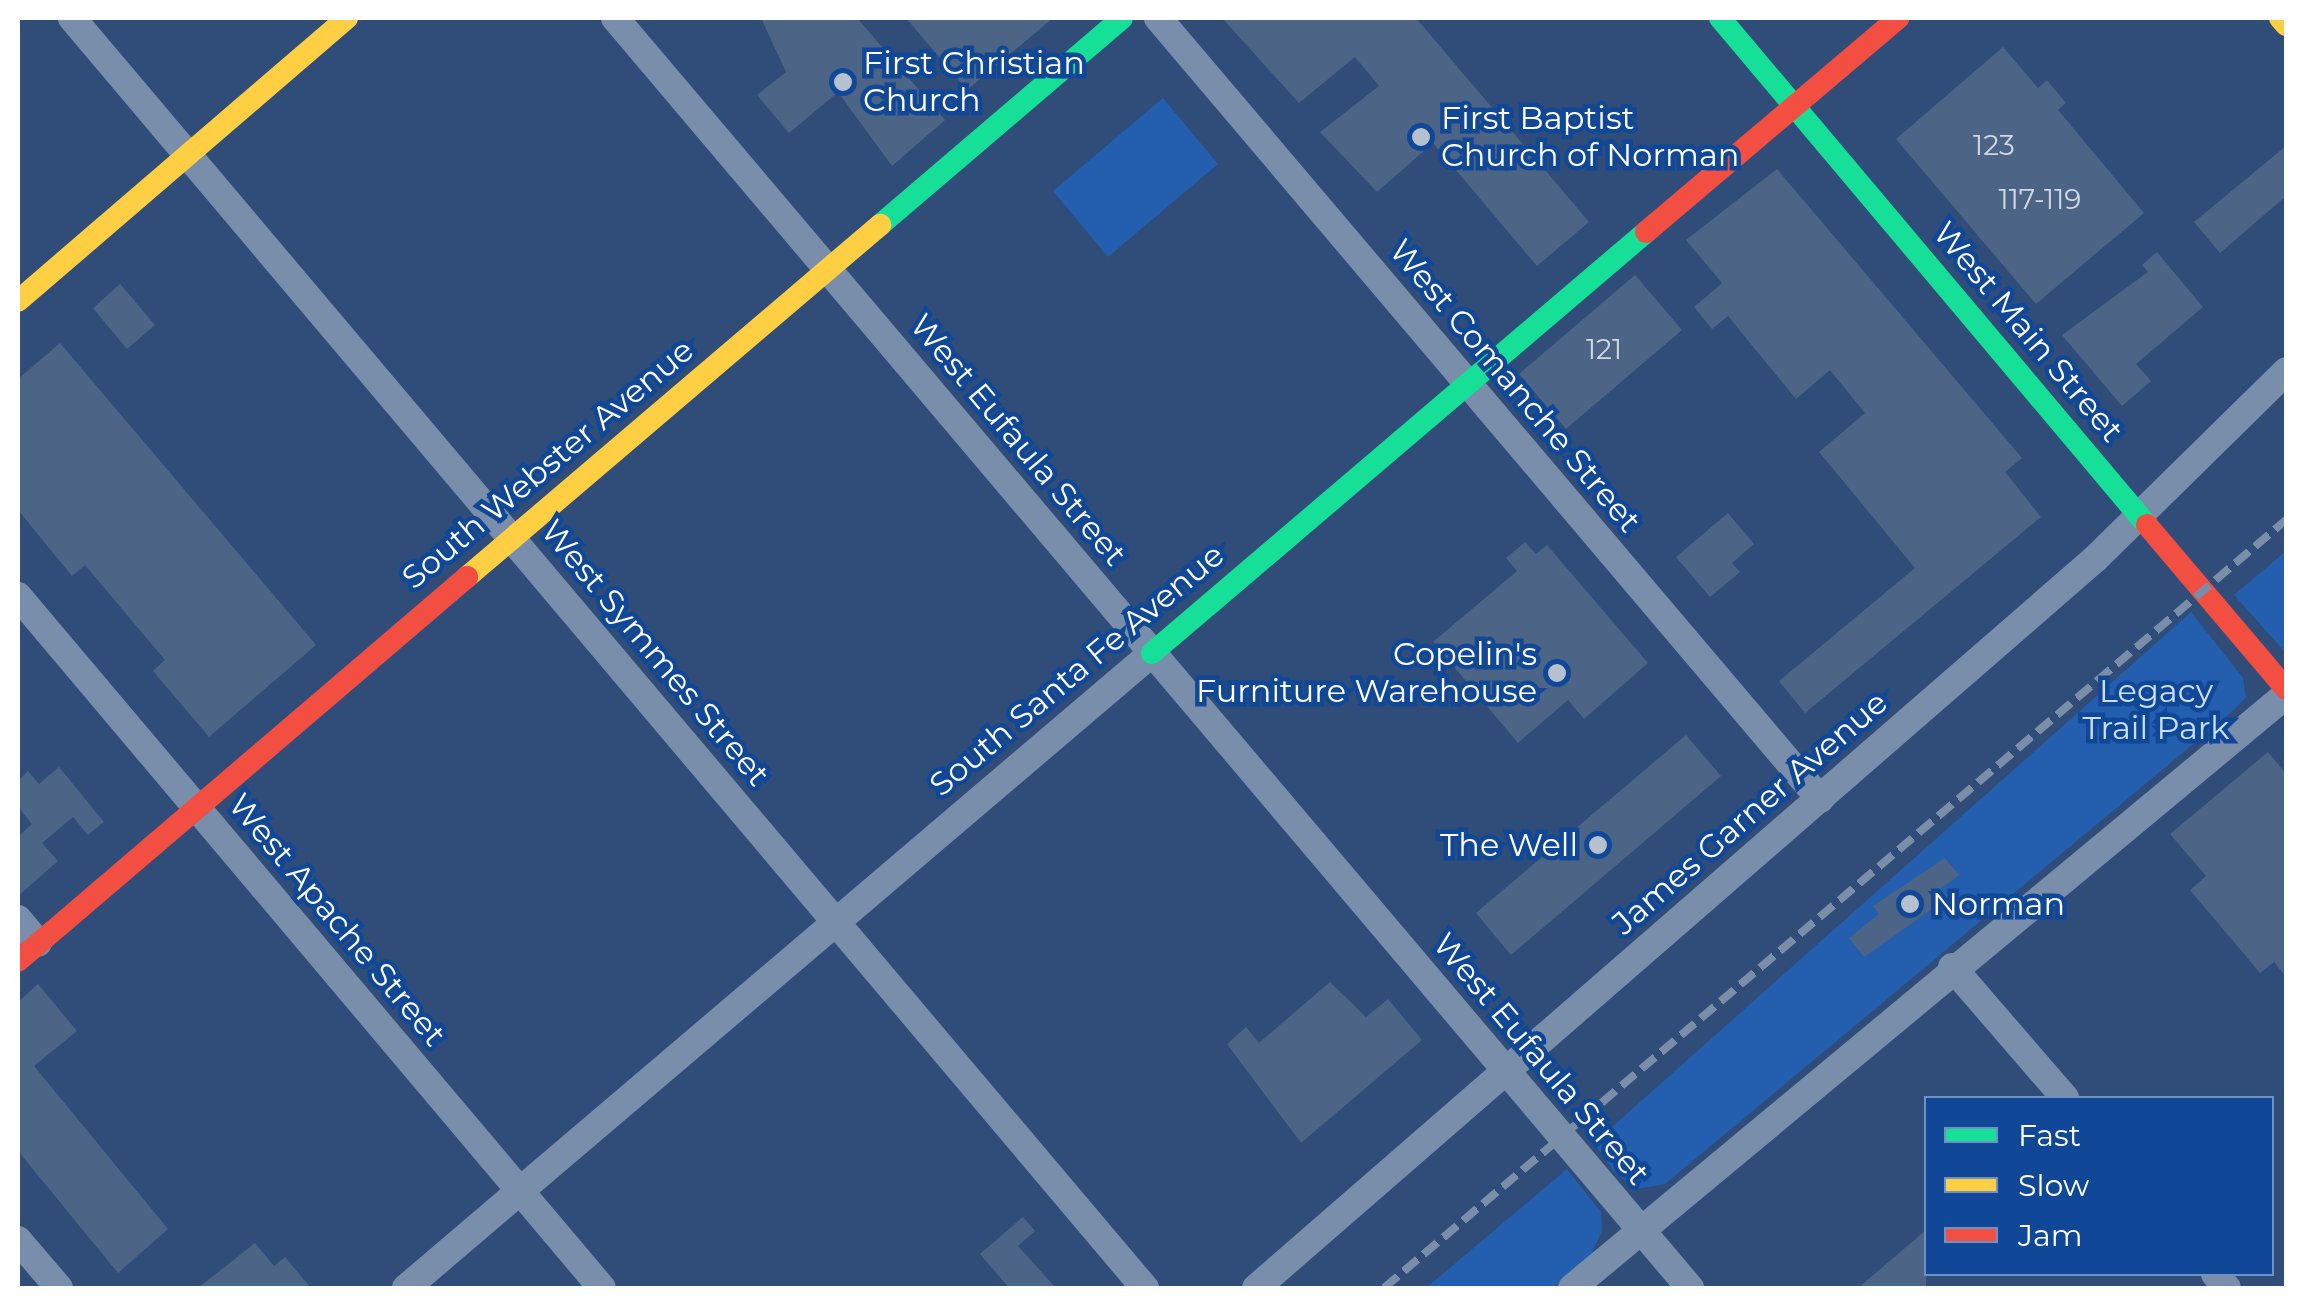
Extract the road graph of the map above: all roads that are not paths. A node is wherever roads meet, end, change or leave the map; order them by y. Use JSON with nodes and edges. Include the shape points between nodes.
{"nodes":[{"id":1,"x":72,"y":18,"type":"edge"},
{"id":2,"x":347,"y":18,"type":"edge"},
{"id":3,"x":616,"y":18,"type":"edge"},
{"id":4,"x":1122,"y":18,"type":"edge"},
{"id":5,"x":1158,"y":18,"type":"edge"},
{"id":6,"x":1720,"y":18,"type":"edge"},
{"id":7,"x":1898,"y":18,"type":"edge"},
{"id":8,"x":2280,"y":18,"type":"edge"},
{"id":9,"x":2286,"y":25,"type":"edge"},
{"id":10,"x":1795,"y":106,"type":"junction"},
{"id":11,"x":188,"y":155,"type":"junction"},
{"id":12,"x":828,"y":269,"type":"junction"},
{"id":13,"x":18,"y":301,"type":"edge"},
{"id":14,"x":2284,"y":376,"type":"edge"},
{"id":15,"x":1468,"y":384,"type":"junction"},
{"id":16,"x":2138,"y":512,"type":"junction"},
{"id":17,"x":512,"y":538,"type":"junction"},
{"id":18,"x":18,"y":596,"type":"edge"},
{"id":19,"x":1152,"y":653,"type":"junction"},
{"id":20,"x":2286,"y":692,"type":"edge"},
{"id":21,"x":1820,"y":799,"type":"junction"},
{"id":22,"x":198,"y":808,"type":"junction"},
{"id":23,"x":18,"y":919,"type":"edge"},
{"id":24,"x":836,"y":920,"type":"junction"},
{"id":25,"x":28,"y":952,"type":"edge"},
{"id":26,"x":1952,"y":967,"type":"junction"},
{"id":27,"x":1506,"y":1072,"type":"junction"},
{"id":28,"x":2063,"y":1096,"type":"edge"},
{"id":29,"x":520,"y":1192,"type":"junction"},
{"id":30,"x":1639,"y":1229,"type":"junction"},
{"id":31,"x":18,"y":1240,"type":"edge"},
{"id":32,"x":59,"y":1288,"type":"edge"},
{"id":33,"x":406,"y":1288,"type":"edge"},
{"id":34,"x":602,"y":1288,"type":"edge"},
{"id":35,"x":1145,"y":1288,"type":"edge"},
{"id":36,"x":1256,"y":1288,"type":"edge"},
{"id":37,"x":1572,"y":1288,"type":"edge"},
{"id":38,"x":1690,"y":1288,"type":"edge"}],
"edges":[{"from":1,"to":11,"type":"street","name":"West Symmes Street"},
{"from":2,"to":11,"type":"street"},
{"from":3,"to":12,"type":"street","name":"West Eufaula Street"},
{"from":4,"to":12,"type":"street","name":"South Webster Avenue"},
{"from":5,"to":15,"type":"street","name":"West Comanche Street"},
{"from":6,"to":10,"type":"street","name":"West Main Street"},
{"from":7,"to":10,"type":"street","name":"South Santa Fe Avenue"},
{"from":8,"to":9,"type":"street"},
{"from":10,"to":15,"type":"street","name":"South Santa Fe Avenue"},
{"from":10,"to":16,"type":"street","name":"West Main Street"},
{"from":11,"to":13,"type":"street"},
{"from":11,"to":17,"type":"street","name":"West Symmes Street"},
{"from":12,"to":17,"type":"street","name":"South Webster Avenue"},
{"from":12,"to":19,"type":"street","name":"West Eufaula Street"},
{"from":14,"to":16,"type":"street","name":"James Garner Avenue"},
{"from":15,"to":19,"type":"street","name":"South Santa Fe Avenue"},
{"from":15,"to":21,"type":"street","name":"West Comanche Street"},
{"from":16,"to":20,"type":"street","name":"West Main Street"},
{"from":16,"to":21,"type":"street","name":"James Garner Avenue"},
{"from":17,"to":22,"type":"street","name":"South Webster Avenue"},
{"from":17,"to":24,"type":"street","name":"West Symmes Street"},
{"from":18,"to":22,"type":"street","name":"West Apache Street"},
{"from":19,"to":24,"type":"street","name":"South Santa Fe Avenue"},
{"from":19,"to":27,"type":"street","name":"West Eufaula Street"},
{"from":20,"to":26,"type":"street"},
{"from":21,"to":27,"type":"street","name":"James Garner Avenue"},
{"from":22,"to":25,"type":"street","name":"South Webster Avenue"},
{"from":22,"to":29,"type":"street","name":"West Apache Street"},
{"from":23,"to":25,"type":"street"},
{"from":24,"to":29,"type":"street","name":"South Santa Fe Avenue"},
{"from":24,"to":35,"type":"street","name":"West Symmes Street"},
{"from":26,"to":28,"type":"street"},
{"from":26,"to":30,"type":"street"},
{"from":27,"to":30,"type":"street","name":"West Eufaula Street"},
{"from":27,"to":36,"type":"street","name":"James Garner Avenue"},
{"from":29,"to":33,"type":"street","name":"South Santa Fe Avenue"},
{"from":29,"to":34,"type":"street","name":"West Apache Street"},
{"from":30,"to":37,"type":"street"},
{"from":30,"to":38,"type":"street","name":"West Eufaula Street"},
{"from":31,"to":32,"type":"street"}]}
